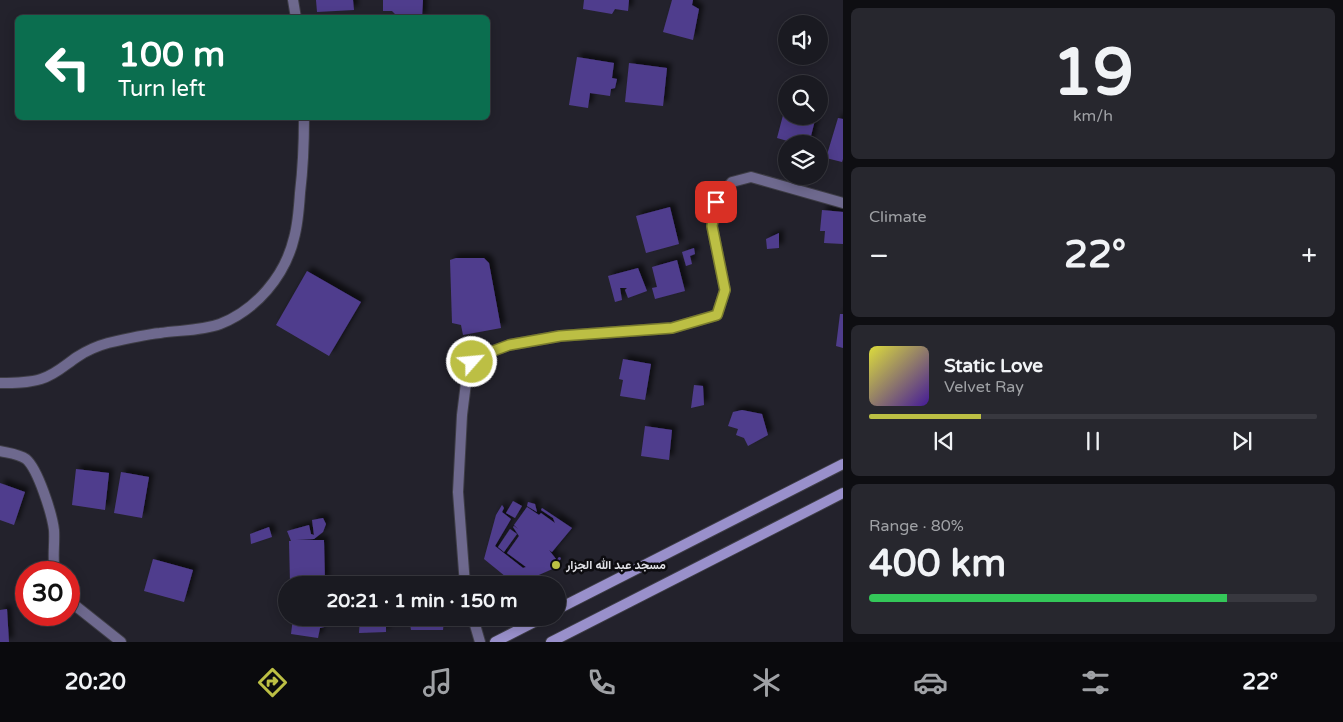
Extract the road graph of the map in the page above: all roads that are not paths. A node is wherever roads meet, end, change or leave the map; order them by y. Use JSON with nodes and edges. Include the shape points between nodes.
{"nodes":[{"id":1,"x":293,"y":0,"type":"edge"},
{"id":2,"x":296,"y":15,"type":"edge"},
{"id":3,"x":304,"y":120,"type":"edge"},
{"id":4,"x":843,"y":202,"type":"edge"},
{"id":5,"x":0,"y":383,"type":"edge"},
{"id":6,"x":0,"y":451,"type":"edge"},
{"id":7,"x":843,"y":464,"type":"edge"},
{"id":8,"x":843,"y":493,"type":"edge"},
{"id":9,"x":52,"y":561,"type":"edge"},
{"id":10,"x":464,"y":576,"type":"edge"},
{"id":11,"x":566,"y":605,"type":"edge"},
{"id":12,"x":80,"y":609,"type":"edge"},
{"id":13,"x":476,"y":626,"type":"edge"},
{"id":14,"x":526,"y":626,"type":"edge"},
{"id":15,"x":121,"y":642,"type":"edge"},
{"id":16,"x":480,"y":642,"type":"edge"},
{"id":17,"x":495,"y":642,"type":"edge"},
{"id":18,"x":551,"y":642,"type":"edge"}],
"edges":[{"from":1,"to":2,"type":"street"},
{"from":3,"to":5,"type":"street","via":[[302,180],[294,239],[279,275],[253,304],[220,324],[105,344],[43,379]]},
{"from":4,"to":10,"type":"street","via":[[752,177],[732,182],[716,202],[712,226],[725,290],[717,315],[672,328],[560,336],[509,345],[472,362],[462,415],[458,492]]},
{"from":6,"to":9,"type":"street","via":[[20,456],[34,470],[52,519]]},
{"from":7,"to":11,"type":"main road"},
{"from":8,"to":18,"type":"main road"},
{"from":12,"to":15,"type":"street"},
{"from":13,"to":16,"type":"street"},
{"from":14,"to":17,"type":"main road"}]}
